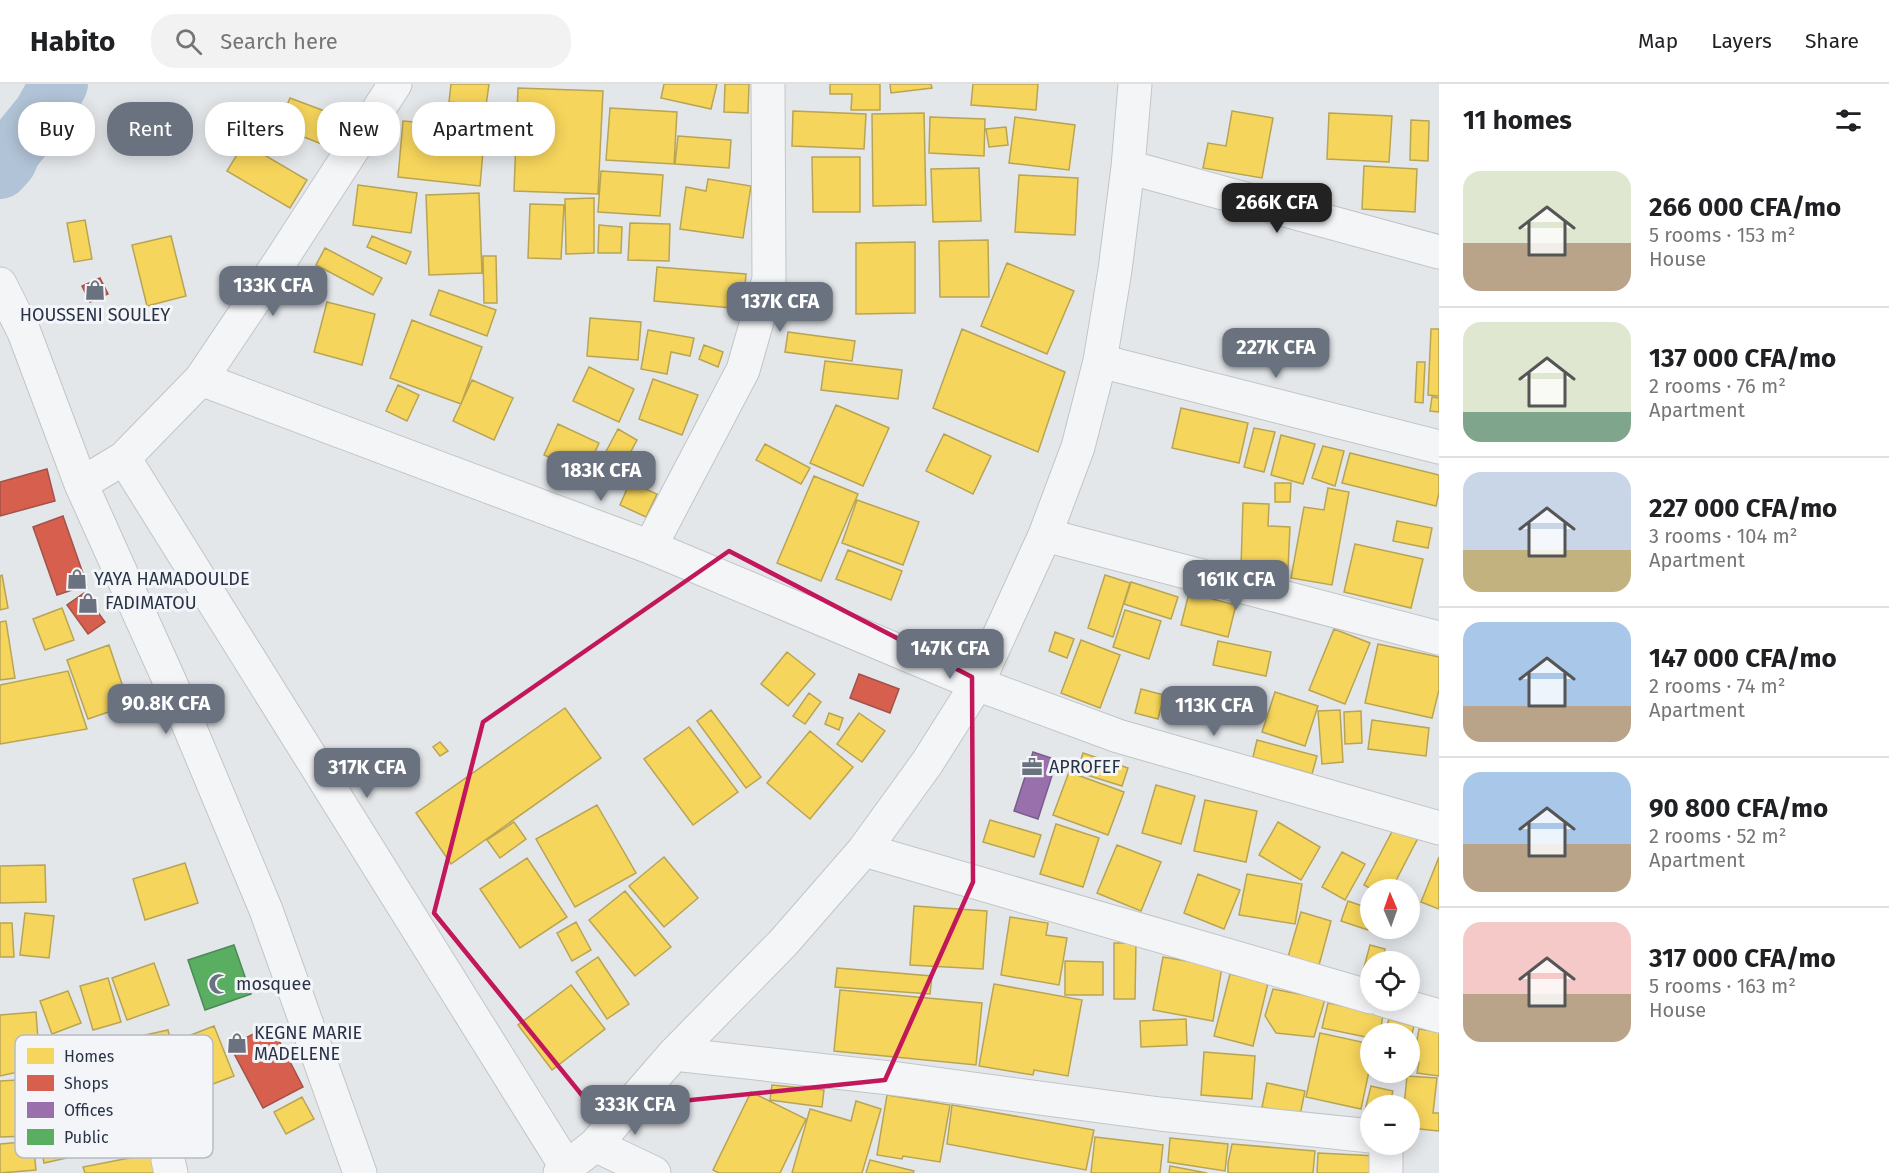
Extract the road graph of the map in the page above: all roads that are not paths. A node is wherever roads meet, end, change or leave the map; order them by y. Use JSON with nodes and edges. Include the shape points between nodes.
{"nodes":[{"id":1,"x":395,"y":84,"type":"edge"},
{"id":2,"x":768,"y":84,"type":"edge"},
{"id":3,"x":1135,"y":84,"type":"edge"},
{"id":4,"x":1128,"y":167,"type":"junction"},
{"id":5,"x":1439,"y":252,"type":"edge"},
{"id":6,"x":0,"y":284,"type":"edge"},
{"id":7,"x":1100,"y":361,"type":"junction"},
{"id":8,"x":201,"y":379,"type":"junction"},
{"id":9,"x":1439,"y":447,"type":"edge"},
{"id":10,"x":124,"y":458,"type":"junction"},
{"id":11,"x":81,"y":484,"type":"junction"},
{"id":12,"x":1045,"y":535,"type":"junction"},
{"id":13,"x":650,"y":547,"type":"junction"},
{"id":14,"x":1439,"y":638,"type":"edge"},
{"id":15,"x":977,"y":684,"type":"junction"},
{"id":16,"x":1439,"y":828,"type":"edge"},
{"id":17,"x":864,"y":850,"type":"junction"},
{"id":18,"x":1360,"y":994,"type":"edge"},
{"id":19,"x":1420,"y":1011,"type":"edge"},
{"id":20,"x":1439,"y":1016,"type":"edge"},
{"id":21,"x":674,"y":1054,"type":"junction"},
{"id":22,"x":1360,"y":1135,"type":"edge"},
{"id":23,"x":595,"y":1145,"type":"junction"},
{"id":24,"x":1386,"y":1155,"type":"edge"},
{"id":25,"x":563,"y":1170,"type":"edge"},
{"id":26,"x":360,"y":1173,"type":"edge"},
{"id":27,"x":654,"y":1173,"type":"edge"},
{"id":28,"x":1386,"y":1173,"type":"edge"}],
"edges":[{"from":1,"to":8,"type":"street"},
{"from":2,"to":13,"type":"street","via":[[769,279],[743,370]]},
{"from":3,"to":4,"type":"street"},
{"from":4,"to":5,"type":"street"},
{"from":4,"to":7,"type":"street"},
{"from":6,"to":11,"type":"street","via":[[24,332]]},
{"from":7,"to":9,"type":"street"},
{"from":7,"to":12,"type":"street","via":[[1078,447]]},
{"from":8,"to":10,"type":"street"},
{"from":8,"to":13,"type":"street"},
{"from":10,"to":11,"type":"street"},
{"from":10,"to":25,"type":"street"},
{"from":11,"to":26,"type":"street","via":[[179,702],[266,910]]},
{"from":12,"to":14,"type":"street"},
{"from":12,"to":15,"type":"street"},
{"from":13,"to":15,"type":"street"},
{"from":15,"to":16,"type":"street","via":[[1118,736]]},
{"from":15,"to":17,"type":"street","via":[[927,763]]},
{"from":17,"to":18,"type":"street"},
{"from":17,"to":21,"type":"street","via":[[783,944]]},
{"from":19,"to":20,"type":"street"},
{"from":21,"to":22,"type":"street"},
{"from":21,"to":23,"type":"street"},
{"from":23,"to":25,"type":"street"},
{"from":23,"to":27,"type":"street"},
{"from":24,"to":28,"type":"street"}]}
